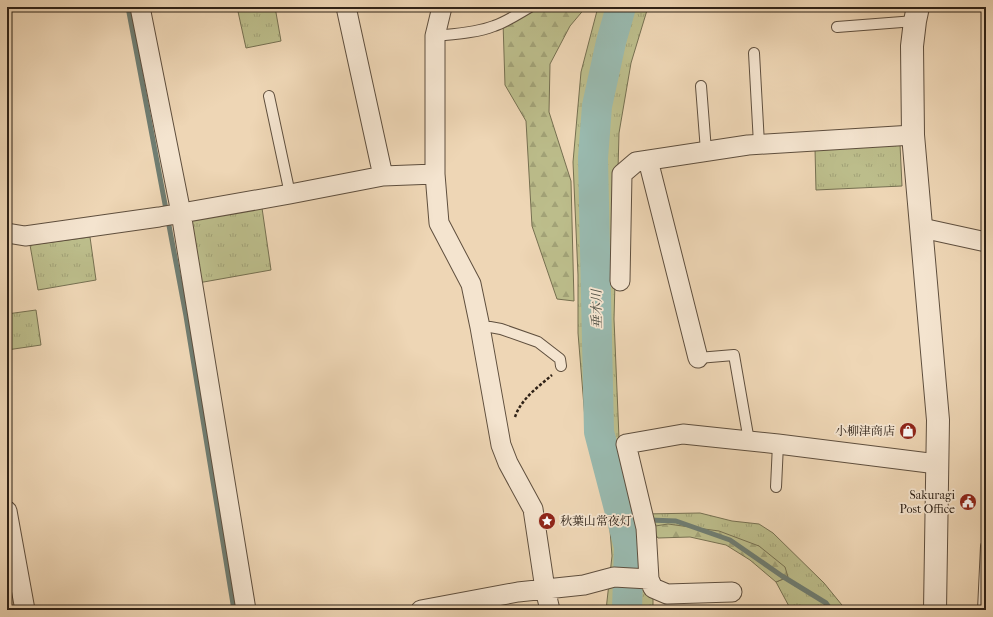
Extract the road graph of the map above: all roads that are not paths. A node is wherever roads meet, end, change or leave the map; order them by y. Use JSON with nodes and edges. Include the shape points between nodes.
{"nodes":[{"id":1,"x":140,"y":7,"type":"edge"},
{"id":2,"x":346,"y":7,"type":"edge"},
{"id":3,"x":442,"y":7,"type":"edge"},
{"id":4,"x":530,"y":7,"type":"edge"},
{"id":5,"x":916,"y":14,"type":"edge"},
{"id":6,"x":837,"y":27,"type":"dead end"},
{"id":7,"x":435,"y":36,"type":"junction"},
{"id":8,"x":754,"y":53,"type":"dead end"},
{"id":9,"x":701,"y":86,"type":"dead end"},
{"id":10,"x":269,"y":96,"type":"dead end"},
{"id":11,"x":913,"y":135,"type":"junction"},
{"id":12,"x":759,"y":144,"type":"junction"},
{"id":13,"x":706,"y":151,"type":"junction"},
{"id":14,"x":648,"y":160,"type":"junction"},
{"id":15,"x":435,"y":174,"type":"junction"},
{"id":16,"x":383,"y":176,"type":"junction"},
{"id":17,"x":290,"y":194,"type":"junction"},
{"id":18,"x":173,"y":214,"type":"junction"},
{"id":19,"x":922,"y":228,"type":"junction"},
{"id":20,"x":7,"y":233,"type":"edge"},
{"id":21,"x":986,"y":242,"type":"edge"},
{"id":22,"x":620,"y":280,"type":"dead end"},
{"id":23,"x":480,"y":327,"type":"junction"},
{"id":24,"x":698,"y":358,"type":"joint"},
{"id":25,"x":561,"y":366,"type":"road end"},
{"id":26,"x":749,"y":441,"type":"junction"},
{"id":27,"x":778,"y":444,"type":"junction"},
{"id":28,"x":937,"y":464,"type":"junction"},
{"id":29,"x":776,"y":487,"type":"dead end"},
{"id":30,"x":7,"y":511,"type":"edge"},
{"id":31,"x":986,"y":546,"type":"edge"},
{"id":32,"x":648,"y":579,"type":"junction"},
{"id":33,"x":545,"y":589,"type":"junction"},
{"id":34,"x":732,"y":592,"type":"dead end"},
{"id":35,"x":25,"y":610,"type":"edge"},
{"id":36,"x":246,"y":610,"type":"edge"},
{"id":37,"x":421,"y":610,"type":"edge"},
{"id":38,"x":550,"y":610,"type":"edge"},
{"id":39,"x":935,"y":610,"type":"edge"},
{"id":40,"x":983,"y":610,"type":"edge"}],
"edges":[{"from":1,"to":18,"type":"street"},
{"from":2,"to":16,"type":"street"},
{"from":3,"to":7,"type":"street"},
{"from":4,"to":7,"type":"lane","via":[[493,27]]},
{"from":5,"to":6,"type":"lane"},
{"from":5,"to":11,"type":"street","via":[[912,46]]},
{"from":7,"to":15,"type":"street"},
{"from":8,"to":12,"type":"lane"},
{"from":9,"to":13,"type":"lane"},
{"from":10,"to":17,"type":"lane"},
{"from":11,"to":12,"type":"street"},
{"from":11,"to":19,"type":"street"},
{"from":12,"to":13,"type":"street"},
{"from":13,"to":14,"type":"street"},
{"from":14,"to":22,"type":"street","via":[[636,162],[622,174]]},
{"from":14,"to":24,"type":"street"},
{"from":15,"to":16,"type":"street"},
{"from":15,"to":23,"type":"street","via":[[439,223],[471,284]]},
{"from":16,"to":17,"type":"street"},
{"from":17,"to":18,"type":"street"},
{"from":18,"to":20,"type":"street","via":[[25,236]]},
{"from":18,"to":36,"type":"street"},
{"from":19,"to":21,"type":"street"},
{"from":19,"to":28,"type":"street","via":[[938,420]]},
{"from":23,"to":25,"type":"lane","via":[[501,329],[538,342],[560,359]]},
{"from":23,"to":33,"type":"street","via":[[501,446],[533,509]]},
{"from":24,"to":26,"type":"lane","via":[[734,355]]},
{"from":26,"to":27,"type":"street"},
{"from":26,"to":32,"type":"street","via":[[683,434],[626,444],[646,528]]},
{"from":27,"to":28,"type":"street"},
{"from":27,"to":29,"type":"lane"},
{"from":28,"to":39,"type":"street"},
{"from":30,"to":35,"type":"street"},
{"from":31,"to":40,"type":"lane"},
{"from":32,"to":33,"type":"street","via":[[614,577],[584,585]]},
{"from":32,"to":34,"type":"street","via":[[653,588],[667,594]]},
{"from":33,"to":37,"type":"street"},
{"from":33,"to":38,"type":"street"}]}
